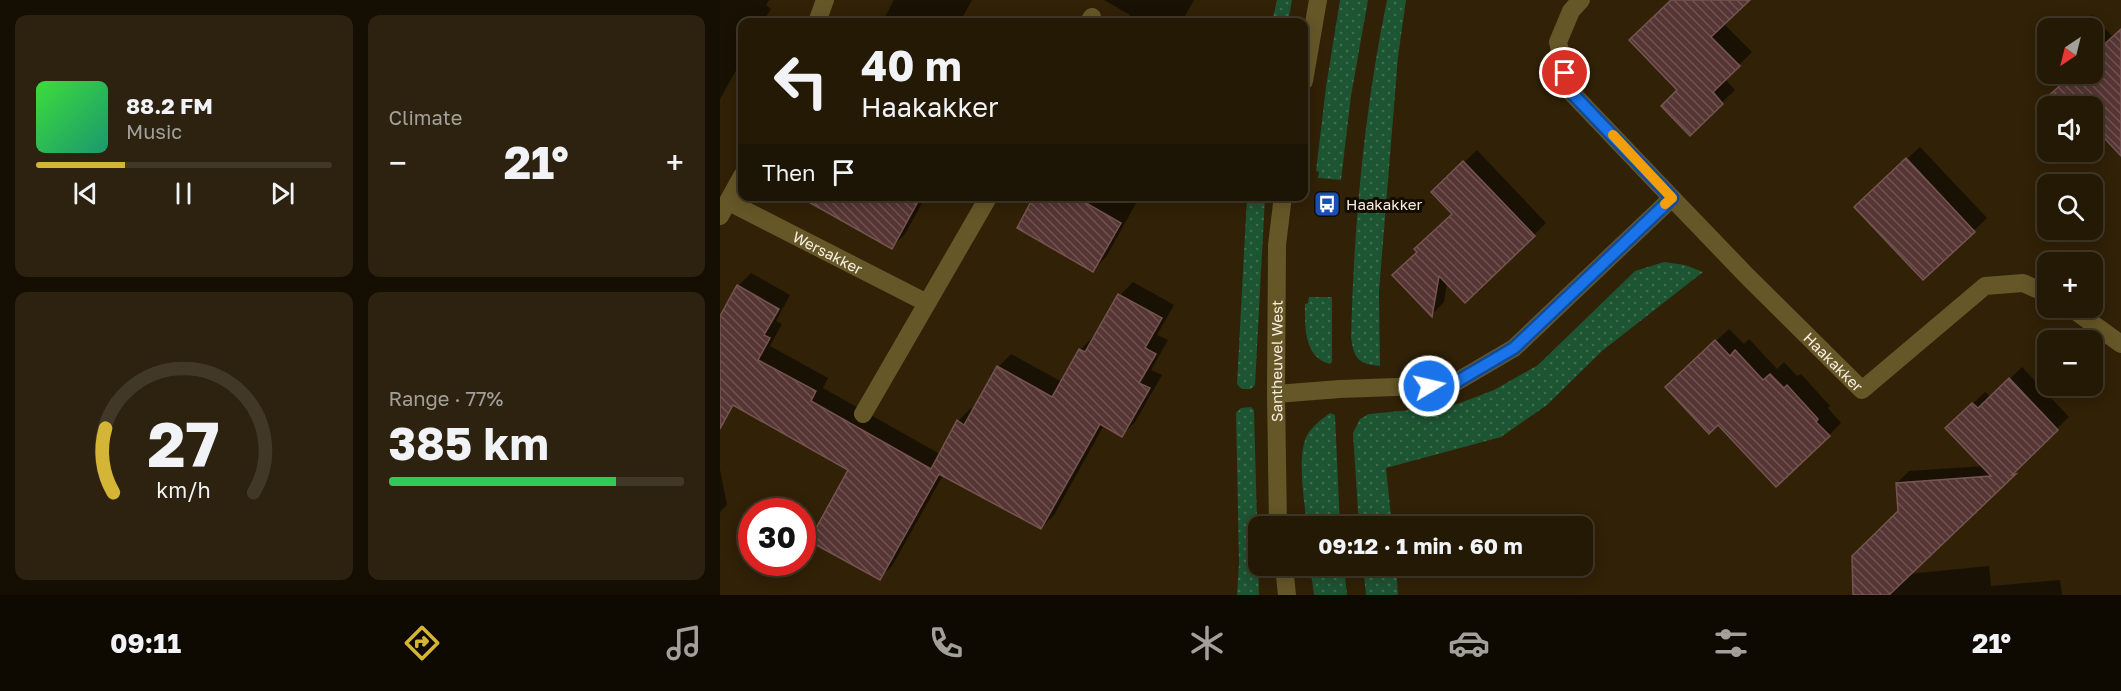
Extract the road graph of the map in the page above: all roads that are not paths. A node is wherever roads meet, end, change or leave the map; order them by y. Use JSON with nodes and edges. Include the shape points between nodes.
{"nodes":[{"id":1,"x":1318,"y":0,"type":"edge"},
{"id":2,"x":1581,"y":0,"type":"edge"},
{"id":3,"x":822,"y":1,"type":"edge"},
{"id":4,"x":818,"y":18,"type":"edge"},
{"id":5,"x":1308,"y":58,"type":"edge"},
{"id":6,"x":738,"y":184,"type":"edge"},
{"id":7,"x":1672,"y":198,"type":"junction"},
{"id":8,"x":986,"y":201,"type":"edge"},
{"id":9,"x":1282,"y":201,"type":"edge"},
{"id":10,"x":725,"y":209,"type":"edge"},
{"id":11,"x":2037,"y":289,"type":"edge"},
{"id":12,"x":927,"y":303,"type":"junction"},
{"id":13,"x":2085,"y":318,"type":"edge"},
{"id":14,"x":2121,"y":345,"type":"edge"},
{"id":15,"x":1276,"y":394,"type":"junction"},
{"id":16,"x":863,"y":414,"type":"dead end"},
{"id":17,"x":1278,"y":516,"type":"edge"},
{"id":18,"x":1285,"y":576,"type":"edge"},
{"id":19,"x":1287,"y":595,"type":"edge"}],
"edges":[{"from":1,"to":5,"type":"street"},
{"from":2,"to":7,"type":"street","name":"Haakakker","via":[[1571,11],[1558,42],[1568,89]]},
{"from":3,"to":4,"type":"street"},
{"from":6,"to":10,"type":"street","name":"Wersakker"},
{"from":7,"to":11,"type":"street","name":"Haakakker","via":[[1862,390],[1985,286],[2023,283]]},
{"from":7,"to":15,"type":"street","via":[[1514,348],[1451,385]]},
{"from":8,"to":12,"type":"street"},
{"from":9,"to":15,"type":"street","name":"Santheuvel West","via":[[1277,245]]},
{"from":10,"to":12,"type":"street","name":"Wersakker"},
{"from":12,"to":16,"type":"street"},
{"from":13,"to":14,"type":"street"},
{"from":15,"to":17,"type":"street","name":"Santheuvel West"},
{"from":18,"to":19,"type":"street"}]}
